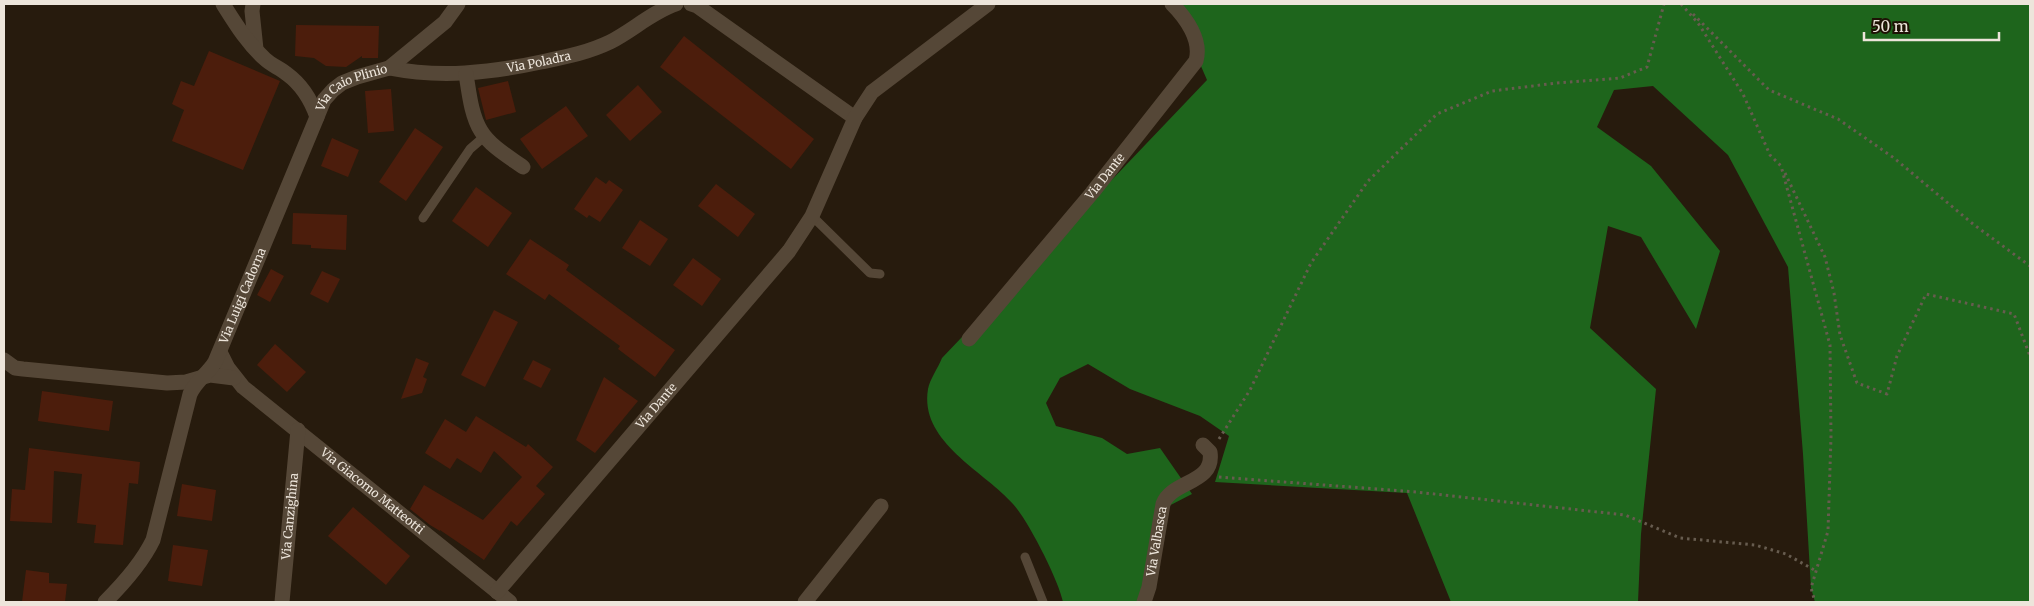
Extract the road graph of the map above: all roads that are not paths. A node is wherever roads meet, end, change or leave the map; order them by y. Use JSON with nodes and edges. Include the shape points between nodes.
{"nodes":[{"id":1,"x":223,"y":4,"type":"edge"},
{"id":2,"x":254,"y":4,"type":"edge"},
{"id":3,"x":458,"y":4,"type":"edge"},
{"id":4,"x":676,"y":4,"type":"edge"},
{"id":5,"x":691,"y":4,"type":"edge"},
{"id":6,"x":988,"y":4,"type":"edge"},
{"id":7,"x":1172,"y":4,"type":"edge"},
{"id":8,"x":257,"y":51,"type":"junction"},
{"id":9,"x":389,"y":68,"type":"junction"},
{"id":10,"x":466,"y":74,"type":"junction"},
{"id":11,"x":317,"y":117,"type":"junction"},
{"id":12,"x":855,"y":118,"type":"junction"},
{"id":13,"x":485,"y":136,"type":"junction"},
{"id":14,"x":523,"y":168,"type":"dead end"},
{"id":15,"x":812,"y":216,"type":"junction"},
{"id":16,"x":423,"y":218,"type":"dead end"},
{"id":17,"x":880,"y":274,"type":"dead end"},
{"id":18,"x":969,"y":339,"type":"dead end"},
{"id":19,"x":220,"y":352,"type":"junction"},
{"id":20,"x":6,"y":364,"type":"edge"},
{"id":21,"x":202,"y":377,"type":"junction"},
{"id":22,"x":234,"y":378,"type":"junction"},
{"id":23,"x":298,"y":430,"type":"junction"},
{"id":24,"x":1207,"y":448,"type":"road end"},
{"id":25,"x":881,"y":506,"type":"dead end"},
{"id":26,"x":1025,"y":557,"type":"dead end"},
{"id":27,"x":498,"y":592,"type":"junction"},
{"id":28,"x":105,"y":602,"type":"edge"},
{"id":29,"x":282,"y":602,"type":"edge"},
{"id":30,"x":510,"y":602,"type":"edge"},
{"id":31,"x":805,"y":602,"type":"edge"},
{"id":32,"x":1043,"y":602,"type":"edge"},
{"id":33,"x":1144,"y":602,"type":"edge"}],
"edges":[{"from":1,"to":8,"type":"street"},
{"from":2,"to":8,"type":"street"},
{"from":3,"to":9,"type":"street","name":"Via Caio Plinio","via":[[445,22]]},
{"from":4,"to":10,"type":"street","name":"Via Poladra","via":[[590,51],[515,68]]},
{"from":5,"to":12,"type":"street"},
{"from":6,"to":12,"type":"street","name":"Via Dante","via":[[872,92]]},
{"from":7,"to":18,"type":"street","name":"Via Dante","via":[[1195,36],[1196,61],[1092,193]]},
{"from":8,"to":11,"type":"street","via":[[301,87]]},
{"from":9,"to":10,"type":"street","name":"Via Poladra","via":[[424,74]]},
{"from":9,"to":11,"type":"street","name":"Via Caio Plinio","via":[[342,83],[324,100]]},
{"from":10,"to":13,"type":"street","via":[[477,123]]},
{"from":11,"to":19,"type":"street","name":"Via Luigi Cadorna"},
{"from":12,"to":15,"type":"street","name":"Via Dante"},
{"from":13,"to":14,"type":"street"},
{"from":13,"to":16,"type":"lane","via":[[470,149]]},
{"from":15,"to":17,"type":"lane","via":[[870,273]]},
{"from":15,"to":27,"type":"street","name":"Via Dante","via":[[789,251]]},
{"from":19,"to":21,"type":"street","name":"Via Luigi Cadorna"},
{"from":19,"to":22,"type":"street","name":"Via Giacomo Matteotti"},
{"from":20,"to":21,"type":"street","via":[[23,369],[167,383]]},
{"from":21,"to":22,"type":"street"},
{"from":21,"to":28,"type":"street","name":"Via Luigi Cadorna","via":[[190,394],[153,540],[120,587]]},
{"from":22,"to":23,"type":"street","name":"Via Giacomo Matteotti"},
{"from":23,"to":27,"type":"street","name":"Via Giacomo Matteotti"},
{"from":23,"to":29,"type":"street","name":"Via Canzighina"},
{"from":24,"to":33,"type":"street","name":"Via Valbasca","via":[[1209,467],[1203,475],[1166,497]]},
{"from":25,"to":31,"type":"street"},
{"from":26,"to":32,"type":"lane"},
{"from":27,"to":30,"type":"street","name":"Via Giacomo Matteotti"}]}
